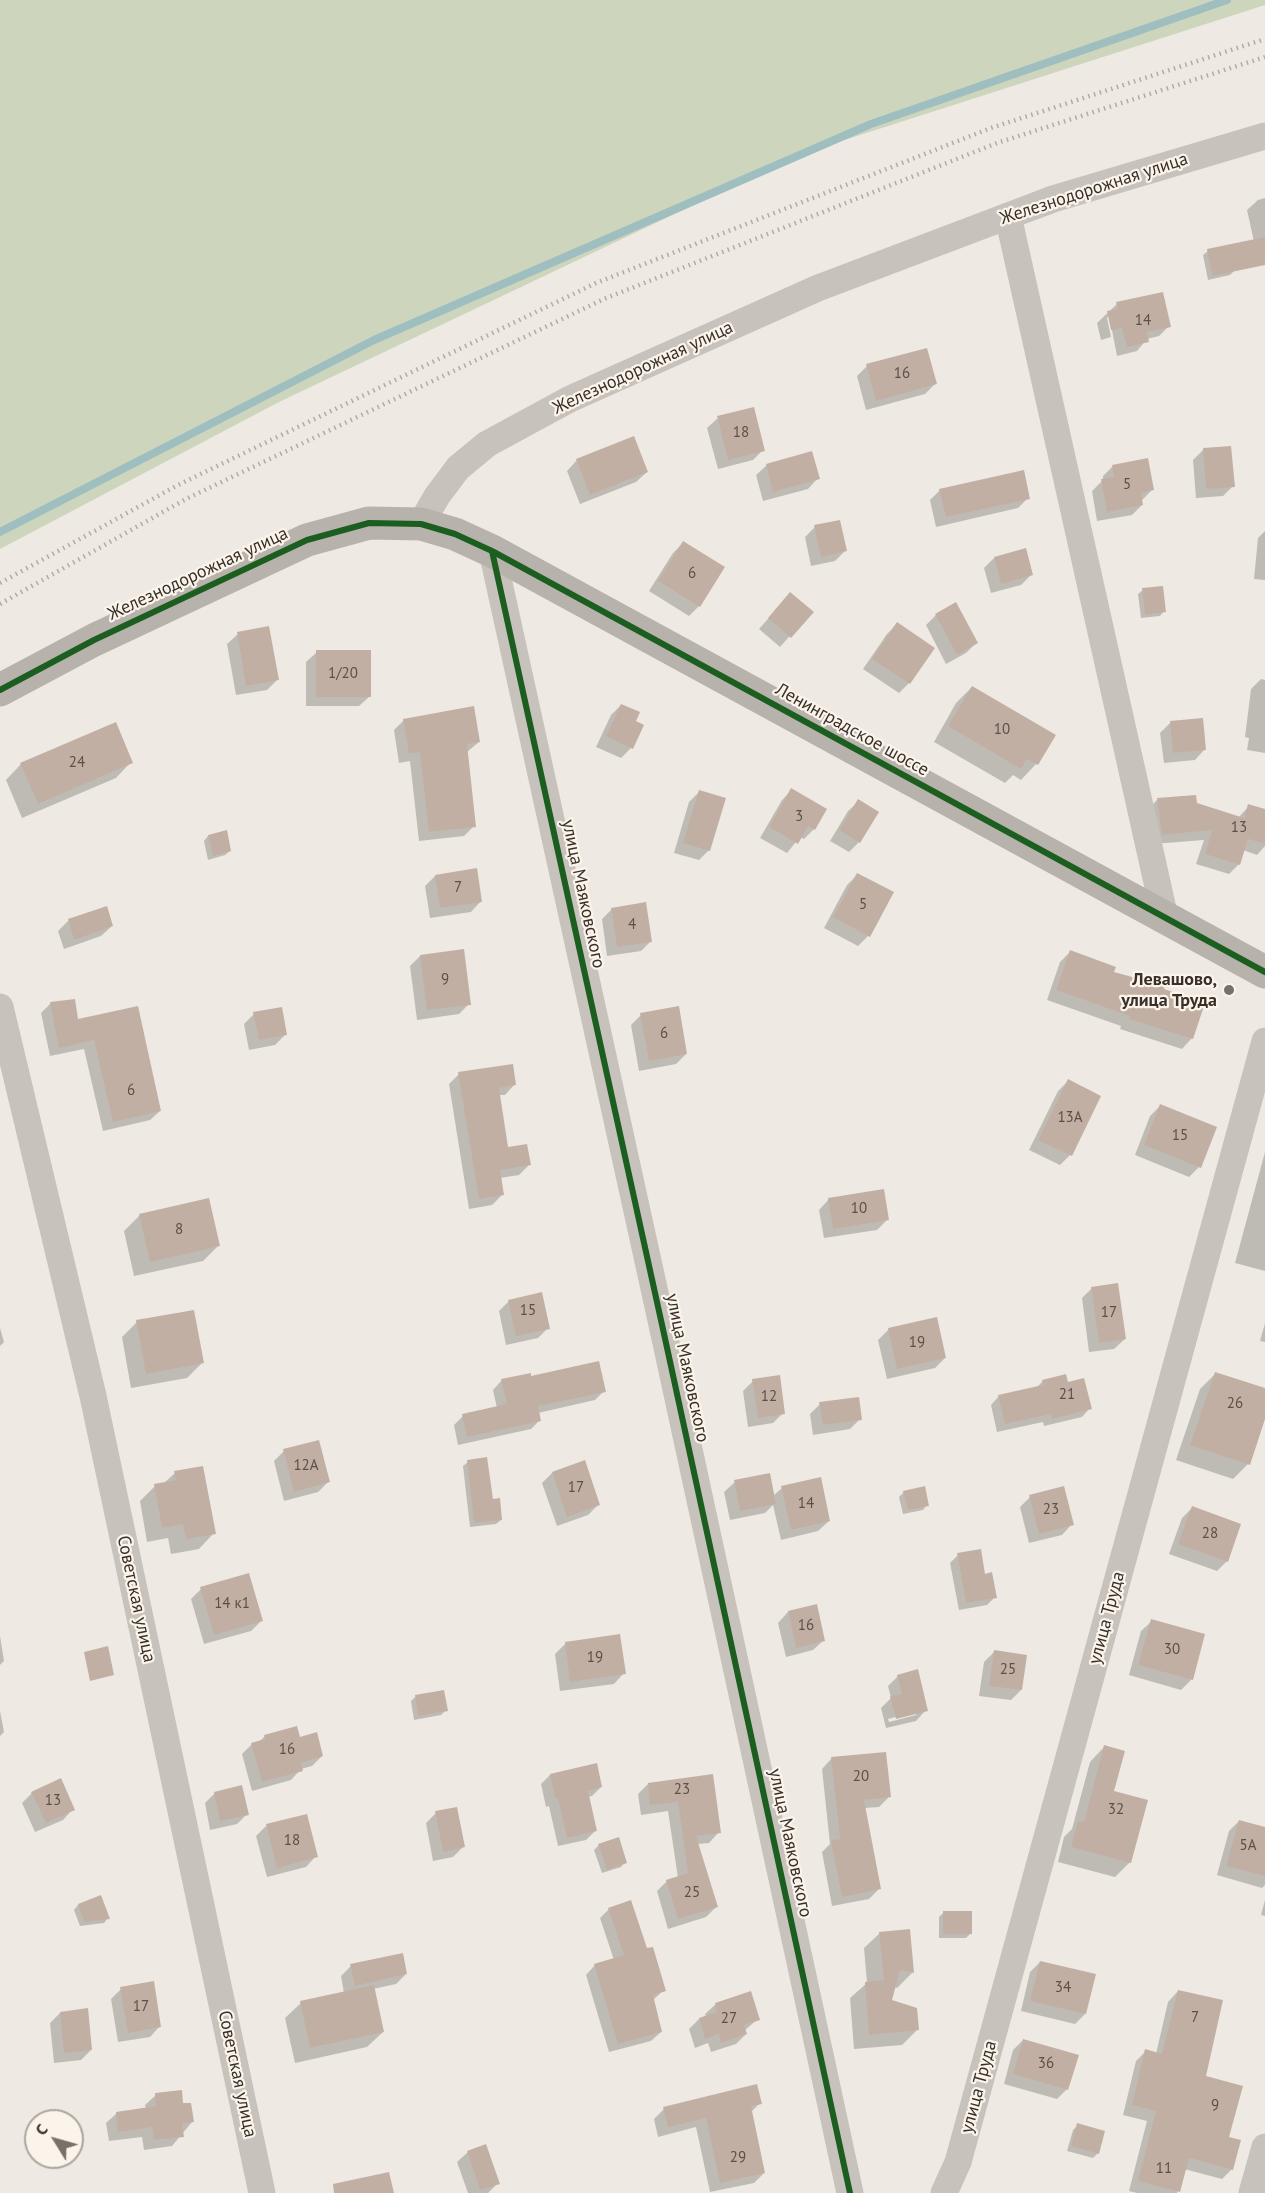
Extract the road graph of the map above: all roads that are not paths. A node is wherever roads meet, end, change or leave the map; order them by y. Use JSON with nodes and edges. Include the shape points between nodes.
{"nodes":[{"id":1,"x":1265,"y":136,"type":"edge"},
{"id":2,"x":1008,"y":216,"type":"junction"},
{"id":3,"x":421,"y":524,"type":"junction"},
{"id":4,"x":492,"y":551,"type":"junction"},
{"id":5,"x":0,"y":690,"type":"edge"},
{"id":6,"x":1165,"y":918,"type":"junction"},
{"id":7,"x":1265,"y":972,"type":"edge"},
{"id":8,"x":0,"y":1007,"type":"edge"},
{"id":9,"x":1265,"y":1041,"type":"edge"},
{"id":10,"x":1265,"y":2147,"type":"edge"},
{"id":11,"x":262,"y":2193,"type":"edge"},
{"id":12,"x":850,"y":2193,"type":"edge"},
{"id":13,"x":944,"y":2193,"type":"edge"},
{"id":14,"x":1252,"y":2193,"type":"edge"}],
"edges":[{"from":1,"to":2,"type":"street","name":"Железнодорожная улица"},
{"from":2,"to":3,"type":"street","name":"Железнодорожная улица","via":[[818,288],[570,399],[487,444],[458,468]]},
{"from":2,"to":6,"type":"street"},
{"from":3,"to":4,"type":"street","name":"Ленинградское шоссе"},
{"from":3,"to":5,"type":"street","name":"Железнодорожная улица","via":[[369,523],[306,540],[94,640]]},
{"from":4,"to":6,"type":"street","name":"Ленинградское шоссе"},
{"from":4,"to":12,"type":"street","name":"улица Маяковского"},
{"from":6,"to":7,"type":"street","name":"Ленинградское шоссе"},
{"from":8,"to":11,"type":"street","name":"Советская улица","via":[[93,1395]]},
{"from":9,"to":13,"type":"street","name":"улица Труда","via":[[961,2151]]},
{"from":10,"to":14,"type":"street"}]}
